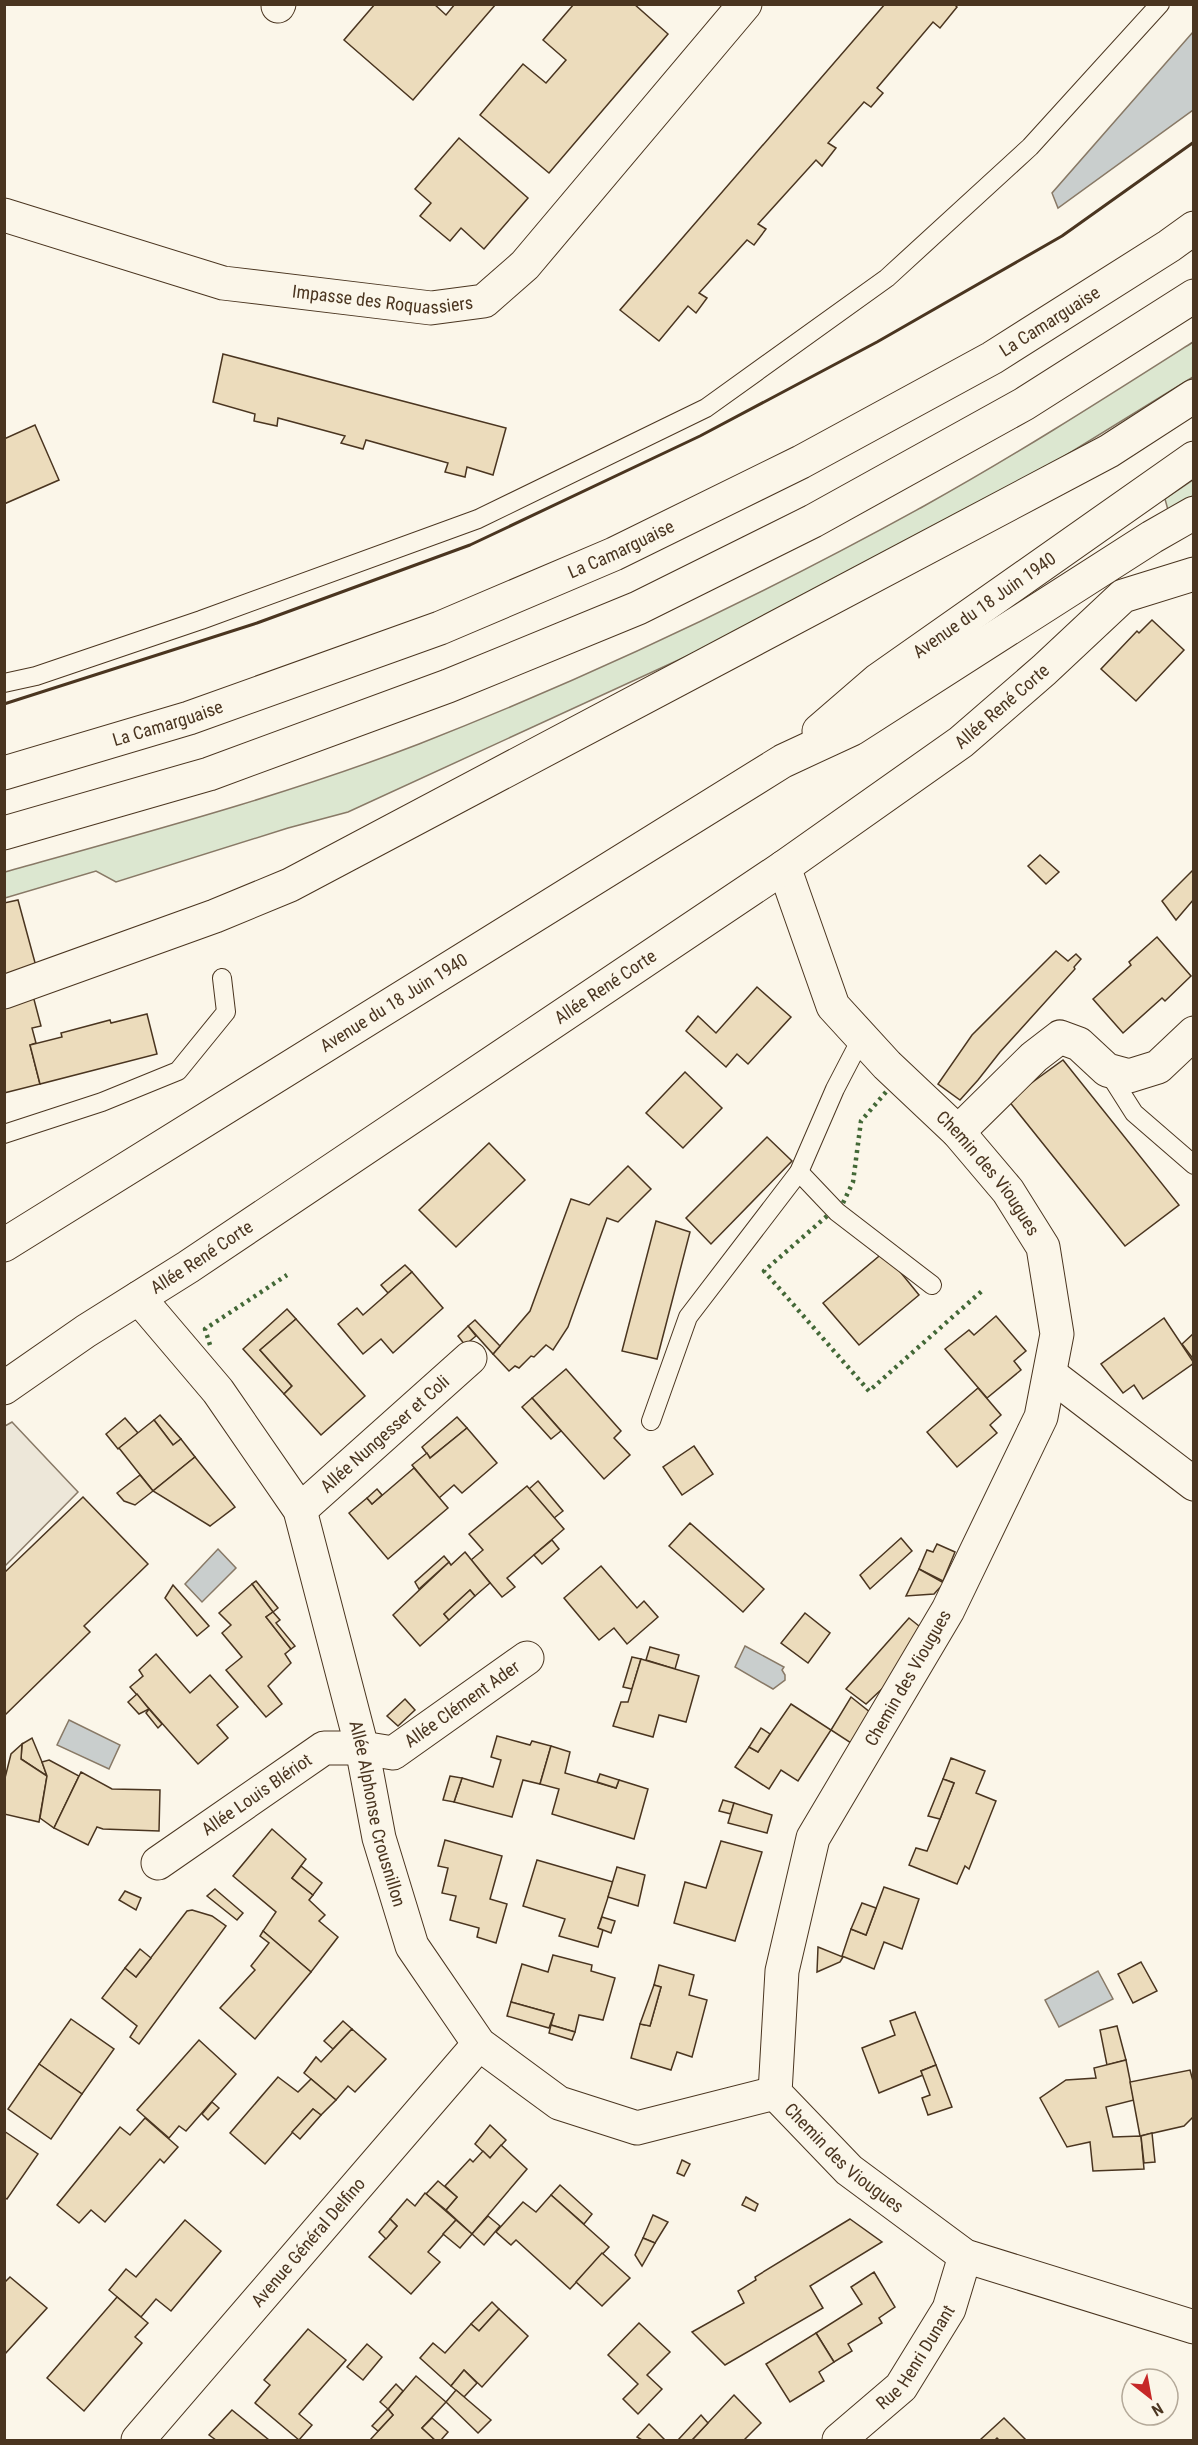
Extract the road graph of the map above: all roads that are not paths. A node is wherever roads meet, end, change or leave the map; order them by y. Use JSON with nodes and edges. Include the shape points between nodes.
{"nodes":[{"id":1,"x":745,"y":4,"type":"edge"},
{"id":2,"x":1160,"y":4,"type":"edge"},
{"id":3,"x":4,"y":215,"type":"edge"},
{"id":4,"x":1194,"y":228,"type":"edge"},
{"id":5,"x":1194,"y":296,"type":"edge"},
{"id":6,"x":1194,"y":396,"type":"edge"},
{"id":7,"x":1194,"y":458,"type":"edge"},
{"id":8,"x":1194,"y":513,"type":"edge"},
{"id":9,"x":1194,"y":574,"type":"edge"},
{"id":10,"x":4,"y":683,"type":"edge"},
{"id":11,"x":783,"y":761,"type":"junction"},
{"id":12,"x":4,"y":773,"type":"edge"},
{"id":13,"x":4,"y":833,"type":"edge"},
{"id":14,"x":784,"y":867,"type":"junction"},
{"id":15,"x":222,"y":978,"type":"dead end"},
{"id":16,"x":4,"y":992,"type":"edge"},
{"id":17,"x":1194,"y":1033,"type":"edge"},
{"id":18,"x":862,"y":1037,"type":"junction"},
{"id":19,"x":1107,"y":1070,"type":"junction"},
{"id":20,"x":958,"y":1132,"type":"junction"},
{"id":21,"x":4,"y":1134,"type":"edge"},
{"id":22,"x":1194,"y":1165,"type":"edge"},
{"id":23,"x":799,"y":1172,"type":"junction"},
{"id":24,"x":4,"y":1245,"type":"edge"},
{"id":25,"x":932,"y":1284,"type":"dead end"},
{"id":26,"x":139,"y":1298,"type":"junction"},
{"id":27,"x":470,"y":1358,"type":"dead end"},
{"id":28,"x":1050,"y":1374,"type":"junction"},
{"id":29,"x":4,"y":1388,"type":"edge"},
{"id":30,"x":651,"y":1421,"type":"dead end"},
{"id":31,"x":1194,"y":1484,"type":"edge"},
{"id":32,"x":300,"y":1510,"type":"junction"},
{"id":33,"x":527,"y":1658,"type":"dead end"},
{"id":34,"x":362,"y":1748,"type":"junction"},
{"id":35,"x":158,"y":1863,"type":"dead end"},
{"id":36,"x":479,"y":2044,"type":"junction"},
{"id":37,"x":775,"y":2093,"type":"junction"},
{"id":38,"x":965,"y":2256,"type":"junction"},
{"id":39,"x":1194,"y":2327,"type":"edge"},
{"id":40,"x":138,"y":2440,"type":"edge"},
{"id":41,"x":839,"y":2440,"type":"edge"}],
"edges":[{"from":1,"to":3,"type":"main road","name":"Impasse des Roquassiers","via":[[525,265],[484,301],[431,308],[224,283]]},
{"from":2,"to":10,"type":"lane","via":[[1030,147],[887,278],[706,408],[478,519],[201,620],[36,676]]},
{"from":4,"to":12,"type":"main road","name":"La Camarguaise","via":[[992,358],[801,462],[614,554],[440,628],[189,718]]},
{"from":5,"to":13,"type":"main road","via":[[1024,404],[813,521],[638,608],[448,686],[209,774]]},
{"from":6,"to":16,"type":"main road","via":[[1109,451],[290,885]]},
{"from":7,"to":11,"type":"main road","name":"Avenue du 18 Juin 1940","via":[[878,680]]},
{"from":8,"to":11,"type":"main road","name":"Avenue du 18 Juin 1940","via":[[852,729]]},
{"from":9,"to":14,"type":"main road","name":"Allée René Corte","via":[[1123,596],[961,742]]},
{"from":11,"to":24,"type":"main road","name":"Avenue du 18 Juin 1940"},
{"from":14,"to":18,"type":"main road","name":"Chemin des Viougues","via":[[833,1006]]},
{"from":14,"to":26,"type":"main road","name":"Allée René Corte"},
{"from":15,"to":21,"type":"lane","via":[[226,1012],[178,1071],[102,1102]]},
{"from":17,"to":19,"type":"main road","via":[[1158,1067],[1129,1076]]},
{"from":18,"to":20,"type":"main road","name":"Chemin des Viougues"},
{"from":18,"to":23,"type":"lane"},
{"from":19,"to":20,"type":"main road","via":[[1078,1044],[1060,1037],[1034,1057]]},
{"from":19,"to":22,"type":"lane","via":[[1134,1113]]},
{"from":20,"to":28,"type":"main road","name":"Chemin des Viougues","via":[[1008,1191],[1043,1247],[1057,1334]]},
{"from":23,"to":25,"type":"lane","via":[[837,1212]]},
{"from":23,"to":30,"type":"lane","via":[[688,1317]]},
{"from":26,"to":29,"type":"main road","name":"Allée René Corte"},
{"from":26,"to":32,"type":"main road","name":"Allée Alphonse Crousnillon","via":[[218,1391]]},
{"from":27,"to":32,"type":"main road","name":"Allée Nungesser et Coli"},
{"from":28,"to":31,"type":"main road"},
{"from":28,"to":37,"type":"main road","name":"Chemin des Viougues","via":[[1041,1418],[948,1610],[813,1838],[782,1971]]},
{"from":32,"to":34,"type":"main road","name":"Allée Alphonse Crousnillon"},
{"from":33,"to":34,"type":"main road","name":"Allée Clément Ader","via":[[393,1753]]},
{"from":34,"to":35,"type":"main road","name":"Allée Louis Blériot","via":[[324,1748]]},
{"from":34,"to":36,"type":"main road","name":"Allée Alphonse Crousnillon","via":[[379,1838],[412,1946]]},
{"from":36,"to":37,"type":"main road","name":"Allée Alphonse Crousnillon","via":[[559,2103],[637,2128]]},
{"from":36,"to":40,"type":"main road","name":"Avenue Général Delfino"},
{"from":37,"to":38,"type":"main road","name":"Chemin des Viougues","via":[[849,2170]]},
{"from":38,"to":39,"type":"main road","name":"Chemin des Viougues"},
{"from":38,"to":41,"type":"main road","name":"Rue Henri Dunant","via":[[950,2309],[901,2387]]}]}
